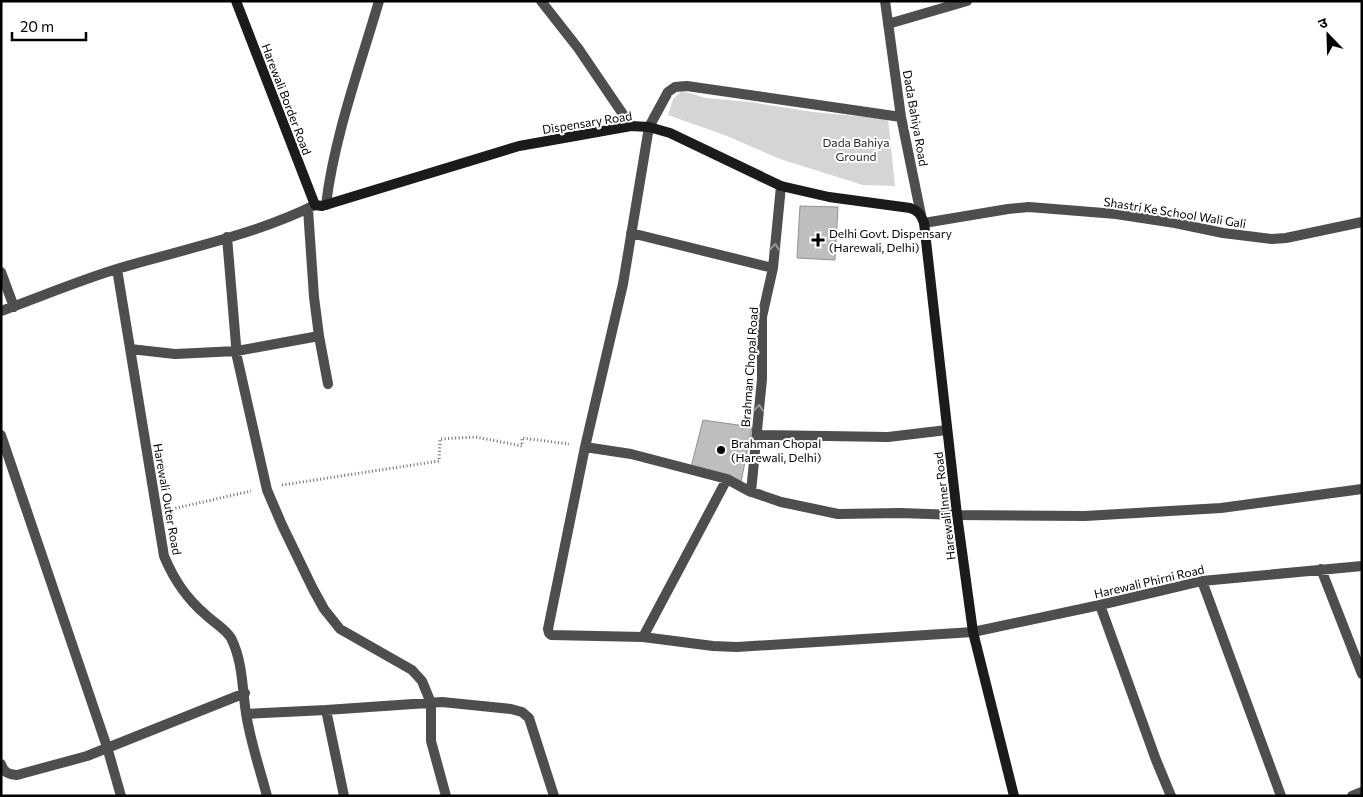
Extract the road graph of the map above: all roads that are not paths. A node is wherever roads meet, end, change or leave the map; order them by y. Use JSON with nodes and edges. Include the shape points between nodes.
{"nodes":[{"id":1,"x":236,"y":1,"type":"edge"},
{"id":2,"x":380,"y":1,"type":"edge"},
{"id":3,"x":541,"y":1,"type":"edge"},
{"id":4,"x":885,"y":1,"type":"edge"},
{"id":5,"x":967,"y":1,"type":"edge"},
{"id":6,"x":888,"y":24,"type":"junction"},
{"id":7,"x":902,"y":117,"type":"junction"},
{"id":8,"x":631,"y":126,"type":"junction"},
{"id":9,"x":649,"y":127,"type":"junction"},
{"id":10,"x":781,"y":186,"type":"junction"},
{"id":11,"x":326,"y":205,"type":"junction"},
{"id":12,"x":311,"y":207,"type":"junction"},
{"id":13,"x":921,"y":216,"type":"junction"},
{"id":14,"x":1362,"y":222,"type":"edge"},
{"id":15,"x":631,"y":233,"type":"junction"},
{"id":16,"x":227,"y":237,"type":"junction"},
{"id":17,"x":773,"y":268,"type":"junction"},
{"id":18,"x":117,"y":269,"type":"junction"},
{"id":19,"x":1,"y":272,"type":"edge"},
{"id":20,"x":14,"y":307,"type":"junction"},
{"id":21,"x":1,"y":312,"type":"edge"},
{"id":22,"x":319,"y":336,"type":"junction"},
{"id":23,"x":130,"y":349,"type":"junction"},
{"id":24,"x":237,"y":352,"type":"junction"},
{"id":25,"x":328,"y":384,"type":"dead end"},
{"id":26,"x":947,"y":430,"type":"junction"},
{"id":27,"x":1,"y":435,"type":"edge"},
{"id":28,"x":757,"y":435,"type":"junction"},
{"id":29,"x":586,"y":447,"type":"junction"},
{"id":30,"x":727,"y":479,"type":"junction"},
{"id":31,"x":1362,"y":489,"type":"edge"},
{"id":32,"x":751,"y":492,"type":"junction"},
{"id":33,"x":957,"y":516,"type":"junction"},
{"id":34,"x":1362,"y":566,"type":"edge"},
{"id":35,"x":1321,"y":569,"type":"junction"},
{"id":36,"x":1202,"y":581,"type":"junction"},
{"id":37,"x":1100,"y":605,"type":"junction"},
{"id":38,"x":973,"y":632,"type":"junction"},
{"id":39,"x":643,"y":637,"type":"junction"},
{"id":40,"x":1362,"y":674,"type":"edge"},
{"id":41,"x":245,"y":693,"type":"junction"},
{"id":42,"x":431,"y":703,"type":"junction"},
{"id":43,"x":326,"y":710,"type":"junction"},
{"id":44,"x":246,"y":714,"type":"junction"},
{"id":45,"x":108,"y":747,"type":"junction"},
{"id":46,"x":1,"y":764,"type":"edge"},
{"id":47,"x":1362,"y":792,"type":"edge"},
{"id":48,"x":121,"y":796,"type":"edge"},
{"id":49,"x":267,"y":796,"type":"edge"},
{"id":50,"x":344,"y":796,"type":"edge"},
{"id":51,"x":446,"y":796,"type":"edge"},
{"id":52,"x":554,"y":796,"type":"edge"},
{"id":53,"x":1014,"y":796,"type":"edge"},
{"id":54,"x":1171,"y":796,"type":"edge"},
{"id":55,"x":1281,"y":796,"type":"edge"},
{"id":56,"x":1352,"y":796,"type":"edge"}],
"edges":[{"from":1,"to":12,"type":"street","name":"Harewali Border Road","via":[[312,200]]},
{"from":2,"to":11,"type":"street","via":[[344,124]]},
{"from":3,"to":8,"type":"street","via":[[578,48]]},
{"from":4,"to":6,"type":"street","name":"Dada Bahiya Road"},
{"from":5,"to":6,"type":"street"},
{"from":6,"to":7,"type":"street","name":"Dada Bahiya Road"},
{"from":7,"to":9,"type":"street","via":[[687,86],[675,87],[668,92]]},
{"from":7,"to":13,"type":"street","name":"Dada Bahiya Road"},
{"from":8,"to":9,"type":"street","name":"Dispensary Road"},
{"from":8,"to":11,"type":"street","name":"Dispensary Road","via":[[520,146]]},
{"from":9,"to":10,"type":"street","name":"Dispensary Road","via":[[670,133]]},
{"from":9,"to":15,"type":"street"},
{"from":10,"to":13,"type":"street","name":"Dispensary Road","via":[[829,197],[910,208]]},
{"from":17,"to":10,"type":"street","name":"Brahman Chopal Road","one_way":true},
{"from":11,"to":12,"type":"street","name":"Dispensary Road"},
{"from":12,"to":16,"type":"street"},
{"from":12,"to":22,"type":"street","via":[[314,297]]},
{"from":13,"to":14,"type":"street","name":"Shastri Ke School Wali Gali","via":[[1029,207],[1116,214],[1272,239]]},
{"from":13,"to":26,"type":"street","name":"Harewali Inner Road"},
{"from":15,"to":17,"type":"street"},
{"from":15,"to":29,"type":"street","via":[[623,284]]},
{"from":16,"to":18,"type":"street"},
{"from":16,"to":24,"type":"street"},
{"from":28,"to":17,"type":"street","name":"Brahman Chopal Road","one_way":true,"via":[[762,379],[762,317]]},
{"from":18,"to":20,"type":"street"},
{"from":18,"to":23,"type":"street","name":"Harewali Outer Road"},
{"from":19,"to":20,"type":"street"},
{"from":20,"to":21,"type":"street"},
{"from":22,"to":24,"type":"street"},
{"from":22,"to":25,"type":"street"},
{"from":23,"to":24,"type":"street","via":[[174,354]]},
{"from":23,"to":41,"type":"street","name":"Harewali Outer Road","via":[[164,556],[183,592],[230,636],[242,669]]},
{"from":24,"to":42,"type":"street","via":[[267,487],[324,609],[340,629],[412,670],[422,681]]},
{"from":26,"to":28,"type":"street","via":[[888,437]]},
{"from":26,"to":33,"type":"street","name":"Harewali Inner Road"},
{"from":27,"to":45,"type":"street"},
{"from":28,"to":32,"type":"street","name":"Brahman Chopal Road"},
{"from":29,"to":30,"type":"street","via":[[631,454]]},
{"from":29,"to":39,"type":"street","name":"Harewali Phirni Road","via":[[549,633]]},
{"from":30,"to":32,"type":"street"},
{"from":30,"to":39,"type":"street"},
{"from":31,"to":33,"type":"street","via":[[1221,508],[1085,516]]},
{"from":32,"to":33,"type":"street","via":[[838,514]]},
{"from":33,"to":38,"type":"street","name":"Harewali Inner Road"},
{"from":34,"to":35,"type":"street","name":"Harewali Phirni Road"},
{"from":35,"to":36,"type":"street","name":"Harewali Phirni Road"},
{"from":35,"to":40,"type":"street"},
{"from":36,"to":37,"type":"street","name":"Harewali Phirni Road"},
{"from":36,"to":55,"type":"street"},
{"from":37,"to":38,"type":"street","name":"Harewali Phirni Road"},
{"from":37,"to":54,"type":"street"},
{"from":38,"to":39,"type":"street","name":"Harewali Phirni Road","via":[[737,647]]},
{"from":38,"to":53,"type":"street","name":"Harewali Inner Road"},
{"from":41,"to":44,"type":"street","name":"Harewali Outer Road"},
{"from":41,"to":45,"type":"street"},
{"from":42,"to":43,"type":"street"},
{"from":42,"to":51,"type":"street","via":[[431,740]]},
{"from":42,"to":52,"type":"street","via":[[522,712],[529,718]]},
{"from":43,"to":44,"type":"street"},
{"from":43,"to":50,"type":"street"},
{"from":44,"to":49,"type":"street","name":"Harewali Outer Road"},
{"from":45,"to":46,"type":"street","via":[[17,775],[8,774]]},
{"from":45,"to":48,"type":"street"},
{"from":47,"to":56,"type":"street"}]}
